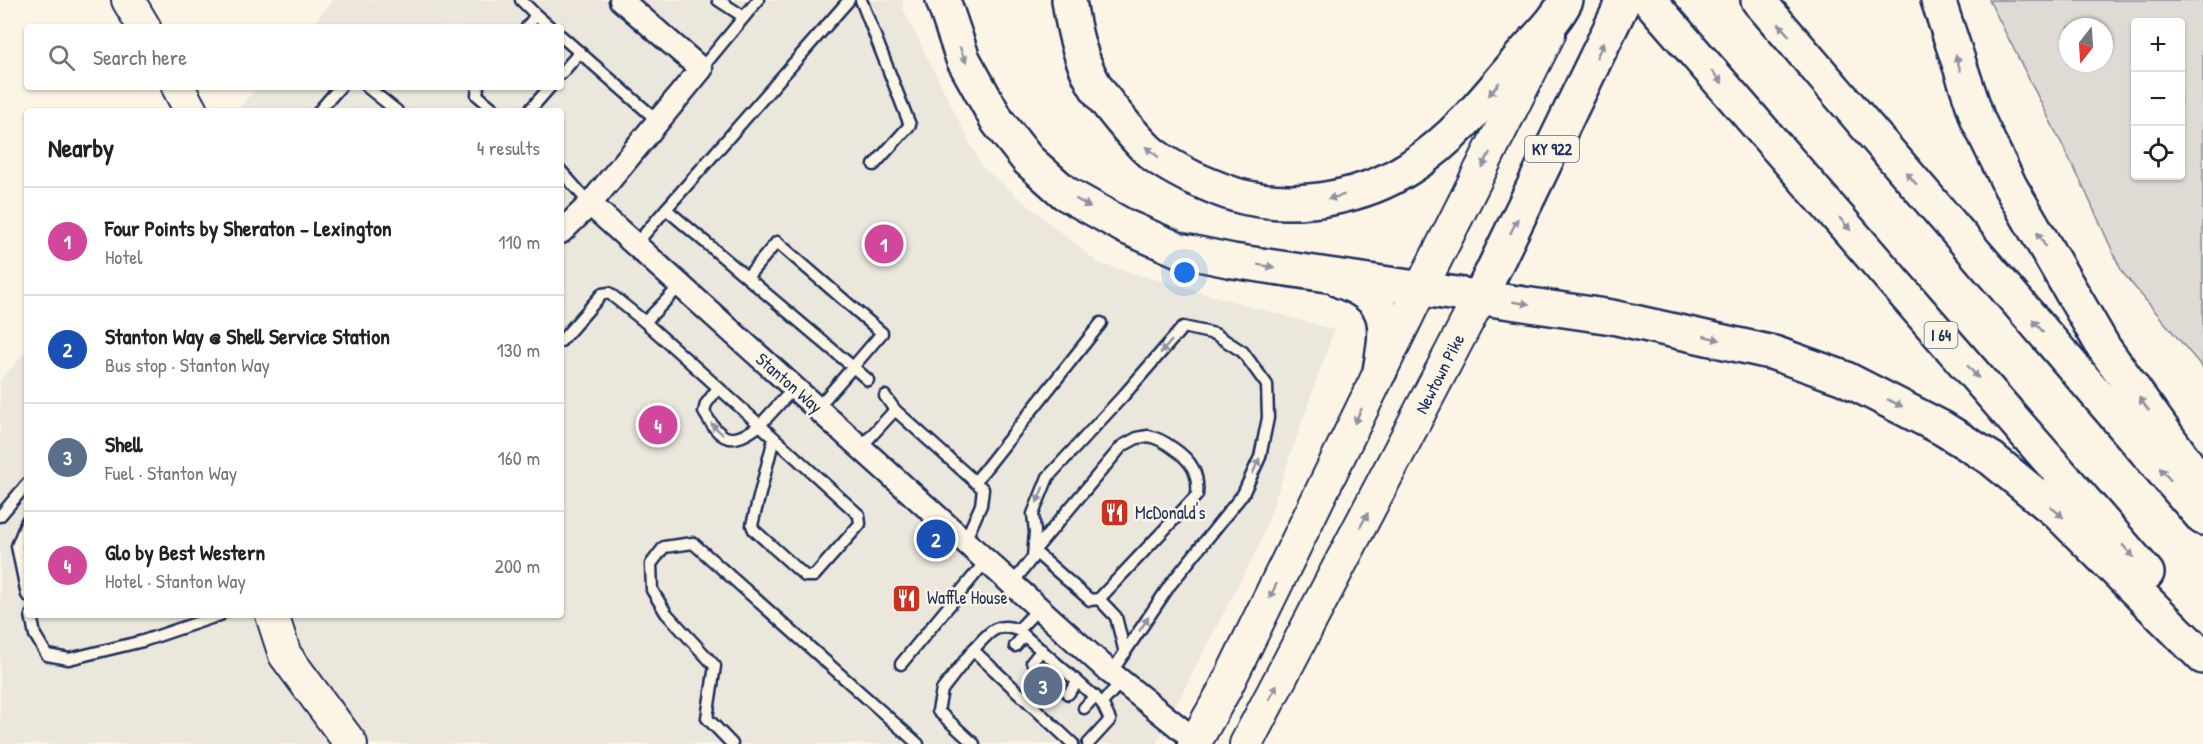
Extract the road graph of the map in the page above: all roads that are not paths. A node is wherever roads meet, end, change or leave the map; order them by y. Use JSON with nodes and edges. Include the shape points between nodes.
{"nodes":[{"id":1,"x":128,"y":0,"type":"edge"},
{"id":2,"x":521,"y":0,"type":"edge"},
{"id":3,"x":621,"y":0,"type":"edge"},
{"id":4,"x":718,"y":0,"type":"edge"},
{"id":5,"x":758,"y":0,"type":"edge"},
{"id":6,"x":849,"y":0,"type":"edge"},
{"id":7,"x":861,"y":0,"type":"edge"},
{"id":8,"x":943,"y":0,"type":"edge"},
{"id":9,"x":1069,"y":0,"type":"edge"},
{"id":10,"x":1624,"y":0,"type":"edge"},
{"id":11,"x":1649,"y":0,"type":"edge"},
{"id":12,"x":1758,"y":0,"type":"edge"},
{"id":13,"x":1938,"y":0,"type":"edge"},
{"id":14,"x":1563,"y":7,"type":"edge"},
{"id":15,"x":536,"y":15,"type":"junction"},
{"id":16,"x":744,"y":17,"type":"junction"},
{"id":17,"x":142,"y":24,"type":"edge"},
{"id":18,"x":528,"y":24,"type":"edge"},
{"id":19,"x":546,"y":24,"type":"edge"},
{"id":20,"x":564,"y":39,"type":"edge"},
{"id":21,"x":580,"y":52,"type":"junction"},
{"id":22,"x":701,"y":69,"type":"junction"},
{"id":23,"x":564,"y":71,"type":"edge"},
{"id":24,"x":179,"y":90,"type":"edge"},
{"id":25,"x":337,"y":90,"type":"edge"},
{"id":26,"x":371,"y":90,"type":"edge"},
{"id":27,"x":478,"y":90,"type":"edge"},
{"id":28,"x":547,"y":90,"type":"edge"},
{"id":29,"x":189,"y":108,"type":"edge"},
{"id":30,"x":322,"y":108,"type":"edge"},
{"id":31,"x":393,"y":108,"type":"edge"},
{"id":32,"x":492,"y":108,"type":"edge"},
{"id":33,"x":532,"y":108,"type":"edge"},
{"id":34,"x":658,"y":121,"type":"junction"},
{"id":35,"x":874,"y":165,"type":"dead end"},
{"id":36,"x":564,"y":174,"type":"edge"},
{"id":37,"x":590,"y":204,"type":"junction"},
{"id":38,"x":666,"y":209,"type":"junction"},
{"id":39,"x":564,"y":229,"type":"edge"},
{"id":40,"x":634,"y":245,"type":"junction"},
{"id":41,"x":1326,"y":275,"type":"junction"},
{"id":42,"x":747,"y":277,"type":"junction"},
{"id":43,"x":680,"y":286,"type":"junction"},
{"id":44,"x":1421,"y":288,"type":"junction"},
{"id":45,"x":1480,"y":297,"type":"junction"},
{"id":46,"x":645,"y":322,"type":"junction"},
{"id":47,"x":1101,"y":322,"type":"dead end"},
{"id":48,"x":564,"y":338,"type":"edge"},
{"id":49,"x":853,"y":367,"type":"junction"},
{"id":50,"x":1380,"y":371,"type":"junction"},
{"id":51,"x":868,"y":380,"type":"dead end"},
{"id":52,"x":718,"y":388,"type":"junction"},
{"id":53,"x":794,"y":388,"type":"junction"},
{"id":54,"x":885,"y":396,"type":"dead end"},
{"id":55,"x":817,"y":408,"type":"junction"},
{"id":56,"x":895,"y":410,"type":"junction"},
{"id":57,"x":760,"y":426,"type":"junction"},
{"id":58,"x":774,"y":438,"type":"junction"},
{"id":59,"x":861,"y":447,"type":"junction"},
{"id":60,"x":975,"y":482,"type":"junction"},
{"id":61,"x":2203,"y":486,"type":"edge"},
{"id":62,"x":24,"y":488,"type":"edge"},
{"id":63,"x":0,"y":516,"type":"edge"},
{"id":64,"x":2203,"y":518,"type":"edge"},
{"id":65,"x":24,"y":528,"type":"edge"},
{"id":66,"x":965,"y":541,"type":"junction"},
{"id":67,"x":1034,"y":551,"type":"junction"},
{"id":68,"x":986,"y":561,"type":"junction"},
{"id":69,"x":24,"y":580,"type":"edge"},
{"id":70,"x":1012,"y":584,"type":"junction"},
{"id":71,"x":1099,"y":599,"type":"junction"},
{"id":72,"x":1039,"y":608,"type":"junction"},
{"id":73,"x":32,"y":618,"type":"edge"},
{"id":74,"x":208,"y":618,"type":"edge"},
{"id":75,"x":273,"y":618,"type":"edge"},
{"id":76,"x":1021,"y":633,"type":"junction"},
{"id":77,"x":2203,"y":638,"type":"edge"},
{"id":78,"x":1015,"y":646,"type":"dead end"},
{"id":79,"x":973,"y":650,"type":"junction"},
{"id":80,"x":1042,"y":650,"type":"junction"},
{"id":81,"x":1125,"y":653,"type":"junction"},
{"id":82,"x":2203,"y":657,"type":"edge"},
{"id":83,"x":1032,"y":662,"type":"dead end"},
{"id":84,"x":901,"y":664,"type":"dead end"},
{"id":85,"x":1060,"y":667,"type":"junction"},
{"id":86,"x":1116,"y":677,"type":"junction"},
{"id":87,"x":1051,"y":678,"type":"dead end"},
{"id":88,"x":1078,"y":682,"type":"junction"},
{"id":89,"x":1068,"y":694,"type":"dead end"},
{"id":90,"x":1098,"y":699,"type":"junction"},
{"id":91,"x":1084,"y":708,"type":"dead end"},
{"id":92,"x":1054,"y":709,"type":"dead end"},
{"id":93,"x":1045,"y":718,"type":"junction"},
{"id":94,"x":1070,"y":723,"type":"dead end"},
{"id":95,"x":1061,"y":732,"type":"junction"},
{"id":96,"x":344,"y":741,"type":"edge"},
{"id":97,"x":1196,"y":743,"type":"edge"},
{"id":98,"x":732,"y":744,"type":"edge"},
{"id":99,"x":918,"y":744,"type":"edge"},
{"id":100,"x":974,"y":744,"type":"edge"},
{"id":101,"x":1073,"y":744,"type":"edge"},
{"id":102,"x":1088,"y":744,"type":"edge"},
{"id":103,"x":1246,"y":744,"type":"edge"}],
"edges":[{"from":1,"to":17,"type":"main road"},
{"from":2,"to":15,"type":"lane"},
{"from":3,"to":22,"type":"street"},
{"from":4,"to":16,"type":"lane"},
{"from":5,"to":16,"type":"lane"},
{"from":6,"to":38,"type":"lane"},
{"from":7,"to":35,"type":"lane","via":[[910,125]]},
{"from":8,"to":41,"type":"highway","one_way":true,"via":[[963,59],[998,122],[1028,160],[1065,193],[1126,227],[1179,250]]},
{"from":14,"to":9,"type":"highway","one_way":true,"via":[[1479,107],[1409,168],[1367,188],[1335,197],[1283,202],[1248,198],[1215,188],[1151,153],[1093,83],[1080,53]]},
{"from":45,"to":10,"type":"highway","name":"Newtown Pike","number":"KY 922","one_way":true},
{"from":11,"to":77,"type":"highway","number":"I 64","one_way":true},
{"from":64,"to":12,"type":"highway","one_way":true},
{"from":61,"to":13,"type":"highway","one_way":true,"via":[[2104,348],[2010,186],[1978,120]]},
{"from":14,"to":44,"type":"main road","number":"KY 922","one_way":true},
{"from":15,"to":18,"type":"lane"},
{"from":15,"to":19,"type":"lane"},
{"from":16,"to":22,"type":"lane"},
{"from":20,"to":21,"type":"lane"},
{"from":21,"to":23,"type":"lane"},
{"from":21,"to":34,"type":"lane"},
{"from":22,"to":34,"type":"street"},
{"from":24,"to":29,"type":"main road"},
{"from":25,"to":30,"type":"lane"},
{"from":26,"to":31,"type":"lane"},
{"from":27,"to":32,"type":"lane","via":[[477,95]]},
{"from":28,"to":33,"type":"lane"},
{"from":34,"to":37,"type":"street"},
{"from":36,"to":37,"type":"lane"},
{"from":37,"to":39,"type":"street"},
{"from":37,"to":40,"type":"street","name":"Stanton Way"},
{"from":38,"to":40,"type":"lane"},
{"from":38,"to":42,"type":"lane"},
{"from":40,"to":43,"type":"street","name":"Stanton Way"},
{"from":41,"to":44,"type":"highway"},
{"from":41,"to":50,"type":"highway","via":[[1358,287],[1377,303],[1386,328]]},
{"from":42,"to":49,"type":"lane"},
{"from":42,"to":49,"type":"lane","via":[[777,242],[882,333]]},
{"from":43,"to":46,"type":"lane"},
{"from":43,"to":53,"type":"street","name":"Stanton Way"},
{"from":44,"to":45,"type":"highway"},
{"from":44,"to":50,"type":"main road","number":"KY 922"},
{"from":45,"to":82,"type":"highway","one_way":true,"via":[[1612,317],[1774,353],[1844,378],[1900,405],[1992,459],[2058,513]]},
{"from":103,"to":45,"type":"main road","name":"Newtown Pike","number":"KY 922","one_way":true},
{"from":46,"to":48,"type":"lane","via":[[605,292]]},
{"from":46,"to":52,"type":"lane"},
{"from":47,"to":60,"type":"lane"},
{"from":49,"to":51,"type":"lane"},
{"from":49,"to":55,"type":"lane"},
{"from":50,"to":97,"type":"main road","number":"KY 922","one_way":true},
{"from":52,"to":57,"type":"lane"},
{"from":57,"to":52,"type":"lane","one_way":true,"via":[[745,437],[720,435],[704,412]]},
{"from":53,"to":55,"type":"street","name":"Stanton Way"},
{"from":53,"to":57,"type":"lane"},
{"from":54,"to":56,"type":"lane"},
{"from":55,"to":59,"type":"street","name":"Stanton Way"},
{"from":56,"to":59,"type":"lane"},
{"from":56,"to":60,"type":"lane"},
{"from":57,"to":58,"type":"lane"},
{"from":58,"to":58,"type":"lane","via":[[859,515],[860,524],[809,578],[754,530],[752,520]]},
{"from":59,"to":66,"type":"street","name":"Stanton Way"},
{"from":60,"to":66,"type":"lane","via":[[983,489],[981,505]]},
{"from":62,"to":63,"type":"lane"},
{"from":65,"to":69,"type":"lane","via":[[17,546]]},
{"from":66,"to":68,"type":"street","name":"Stanton Way"},
{"from":67,"to":70,"type":"lane"},
{"from":67,"to":71,"type":"lane","via":[[1090,600]]},
{"from":67,"to":71,"type":"lane","via":[[1122,446],[1148,436],[1158,438],[1187,458],[1195,468],[1197,495]]},
{"from":81,"to":67,"type":"lane","one_way":true,"via":[[1170,585],[1243,494],[1260,457],[1268,417],[1267,385],[1244,352],[1215,334],[1184,327],[1048,477],[1033,514]]},
{"from":68,"to":70,"type":"street","name":"Stanton Way"},
{"from":68,"to":84,"type":"lane"},
{"from":70,"to":72,"type":"street","name":"Stanton Way"},
{"from":71,"to":81,"type":"lane","via":[[1116,617]]},
{"from":72,"to":76,"type":"lane"},
{"from":72,"to":86,"type":"street","name":"Stanton Way"},
{"from":73,"to":74,"type":"lane","via":[[35,635],[47,655],[69,659],[143,641]]},
{"from":75,"to":96,"type":"main road","via":[[285,655]]},
{"from":76,"to":78,"type":"lane"},
{"from":76,"to":79,"type":"lane","via":[[1006,625],[993,629]]},
{"from":76,"to":80,"type":"lane"},
{"from":79,"to":93,"type":"lane","via":[[997,665],[1033,698]]},
{"from":79,"to":100,"type":"lane","via":[[942,690],[938,711]]},
{"from":80,"to":83,"type":"lane"},
{"from":80,"to":85,"type":"lane"},
{"from":81,"to":86,"type":"lane"},
{"from":85,"to":87,"type":"lane"},
{"from":85,"to":88,"type":"lane"},
{"from":86,"to":90,"type":"lane"},
{"from":86,"to":97,"type":"street","name":"Stanton Way"},
{"from":88,"to":89,"type":"lane"},
{"from":88,"to":90,"type":"lane"},
{"from":90,"to":91,"type":"lane"},
{"from":90,"to":102,"type":"lane","via":[[1110,720]]},
{"from":92,"to":93,"type":"lane"},
{"from":93,"to":95,"type":"lane"},
{"from":94,"to":95,"type":"lane"},
{"from":95,"to":101,"type":"lane"},
{"from":98,"to":99,"type":"lane","via":[[706,718],[715,666],[666,613],[652,590],[651,564],[664,547],[693,543]]}]}
